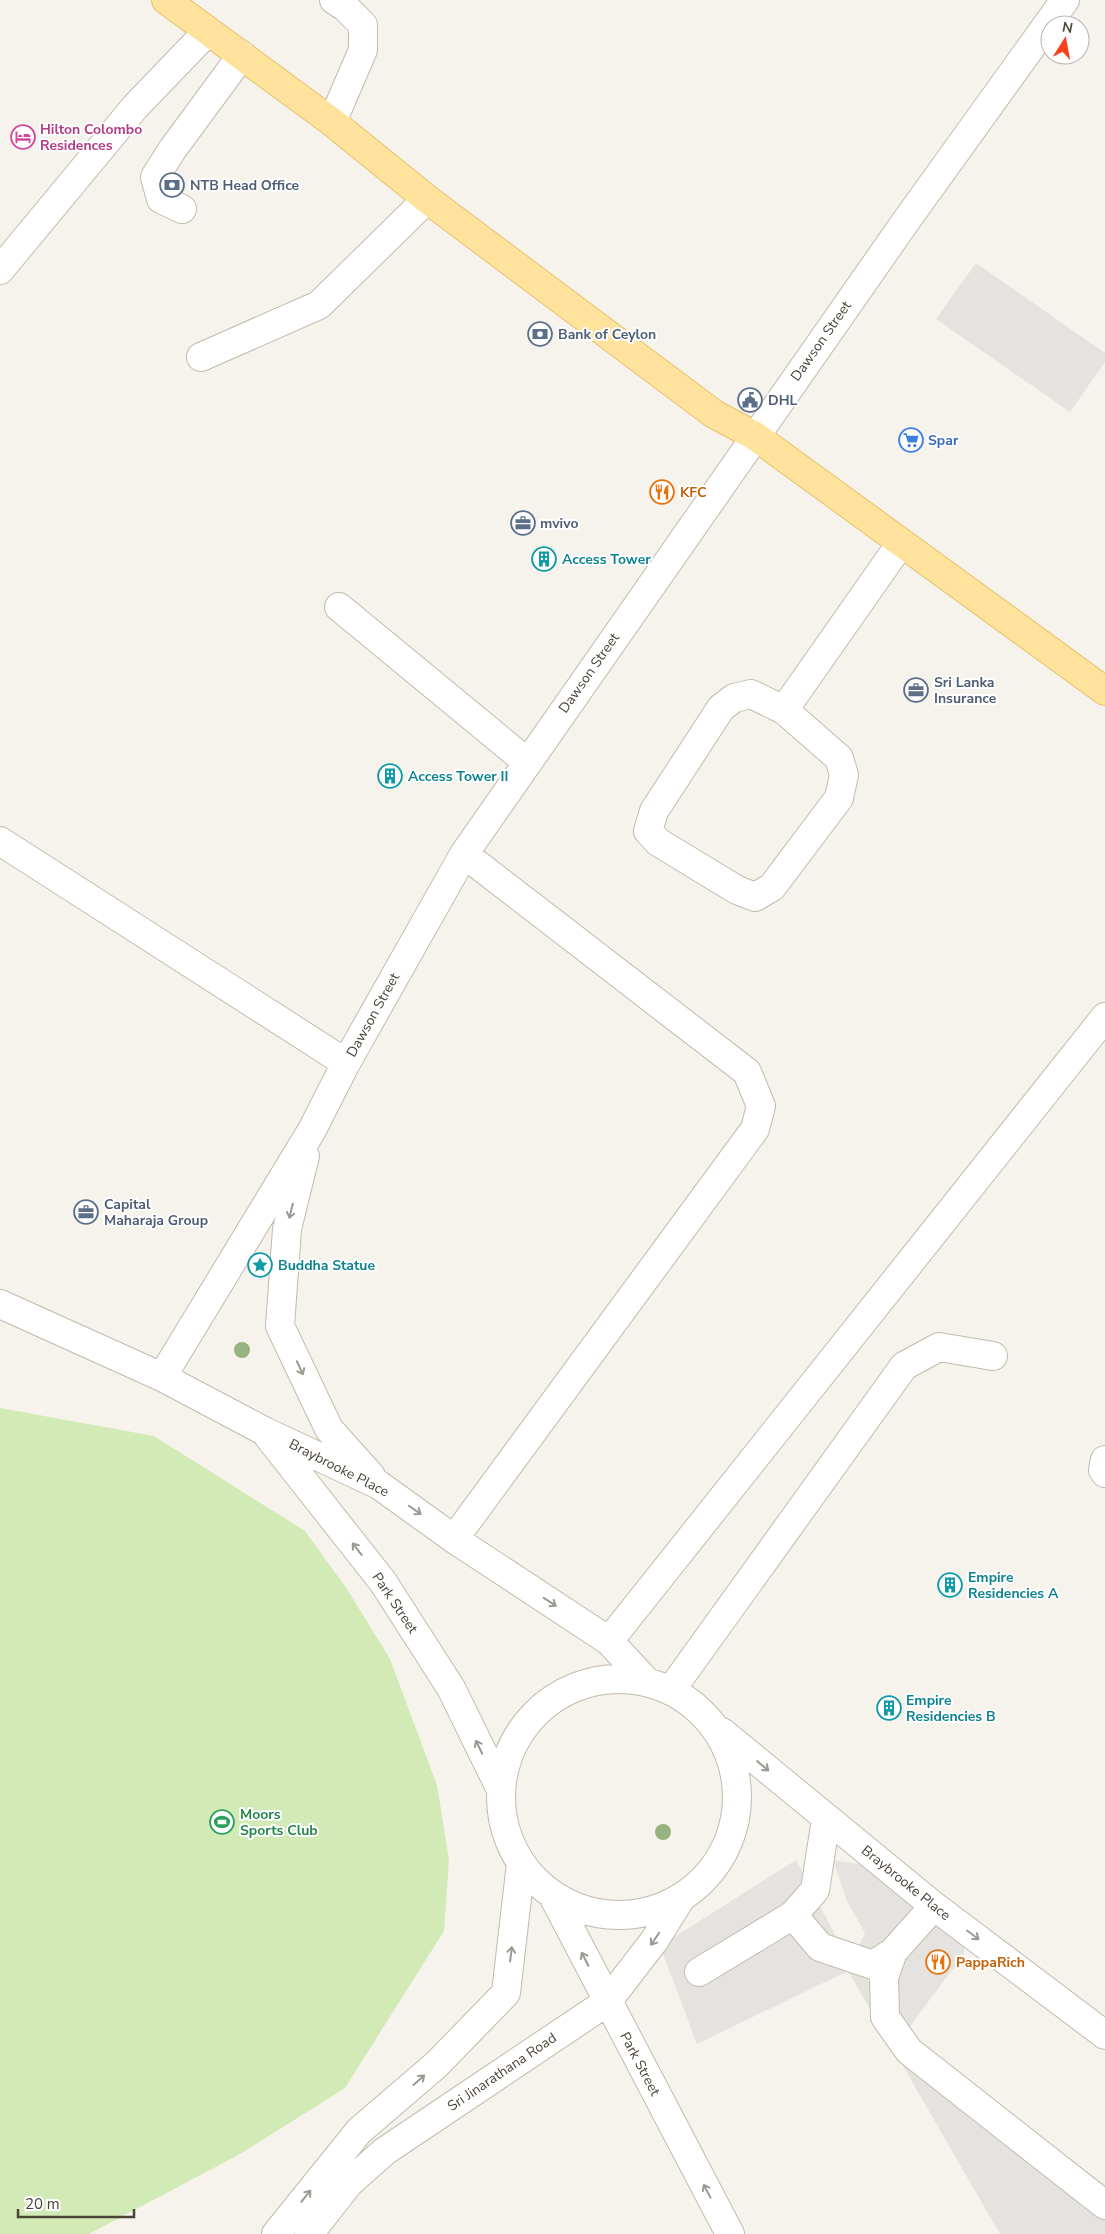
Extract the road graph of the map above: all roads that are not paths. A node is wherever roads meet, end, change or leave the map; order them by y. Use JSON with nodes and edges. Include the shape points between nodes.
{"nodes":[{"id":1,"x":166,"y":0,"type":"edge"},
{"id":2,"x":334,"y":0,"type":"edge"},
{"id":3,"x":1065,"y":0,"type":"edge"},
{"id":4,"x":208,"y":31,"type":"junction"},
{"id":5,"x":242,"y":56,"type":"junction"},
{"id":6,"x":332,"y":122,"type":"junction"},
{"id":7,"x":428,"y":199,"type":"junction"},
{"id":8,"x":182,"y":209,"type":"dead end"},
{"id":9,"x":0,"y":270,"type":"edge"},
{"id":10,"x":201,"y":357,"type":"dead end"},
{"id":11,"x":756,"y":436,"type":"junction"},
{"id":12,"x":901,"y":543,"type":"junction"},
{"id":13,"x":339,"y":606,"type":"dead end"},
{"id":14,"x":1105,"y":691,"type":"edge"},
{"id":15,"x":784,"y":710,"type":"junction"},
{"id":16,"x":527,"y":762,"type":"junction"},
{"id":17,"x":0,"y":840,"type":"edge"},
{"id":18,"x":464,"y":854,"type":"junction"},
{"id":19,"x":1105,"y":1017,"type":"edge"},
{"id":20,"x":346,"y":1062,"type":"junction"},
{"id":21,"x":312,"y":1130,"type":"junction"},
{"id":22,"x":0,"y":1304,"type":"edge"},
{"id":23,"x":993,"y":1356,"type":"dead end"},
{"id":24,"x":162,"y":1377,"type":"junction"},
{"id":25,"x":264,"y":1431,"type":"junction"},
{"id":26,"x":1105,"y":1460,"type":"edge"},
{"id":27,"x":1105,"y":1473,"type":"edge"},
{"id":28,"x":379,"y":1485,"type":"junction"},
{"id":29,"x":454,"y":1539,"type":"junction"},
{"id":30,"x":609,"y":1641,"type":"junction"},
{"id":31,"x":646,"y":1681,"type":"junction"},
{"id":32,"x":671,"y":1690,"type":"junction"},
{"id":33,"x":712,"y":1723,"type":"junction"},
{"id":34,"x":501,"y":1790,"type":"junction"},
{"id":35,"x":826,"y":1819,"type":"junction"},
{"id":36,"x":521,"y":1863,"type":"junction"},
{"id":37,"x":552,"y":1894,"type":"junction"},
{"id":38,"x":681,"y":1898,"type":"junction"},
{"id":39,"x":934,"y":1906,"type":"junction"},
{"id":40,"x":793,"y":1915,"type":"junction"},
{"id":41,"x":893,"y":1952,"type":"junction"},
{"id":42,"x":699,"y":1972,"type":"dead end"},
{"id":43,"x":607,"y":2002,"type":"junction"},
{"id":44,"x":1105,"y":2035,"type":"edge"},
{"id":45,"x":1105,"y":2205,"type":"edge"},
{"id":46,"x":276,"y":2234,"type":"edge"},
{"id":47,"x":309,"y":2234,"type":"edge"},
{"id":48,"x":730,"y":2234,"type":"edge"}],
"edges":[{"from":1,"to":4,"type":"main road"},
{"from":2,"to":6,"type":"street","via":[[363,24],[363,50]]},
{"from":3,"to":11,"type":"street","name":"Dawson Street"},
{"from":4,"to":5,"type":"main road"},
{"from":4,"to":9,"type":"street","via":[[135,107]]},
{"from":5,"to":6,"type":"main road"},
{"from":5,"to":8,"type":"street","via":[[155,177],[161,199]]},
{"from":6,"to":7,"type":"main road"},
{"from":7,"to":10,"type":"street","via":[[319,305]]},
{"from":7,"to":11,"type":"main road","via":[[714,414]]},
{"from":11,"to":12,"type":"main road"},
{"from":11,"to":16,"type":"street","name":"Dawson Street"},
{"from":12,"to":14,"type":"main road"},
{"from":12,"to":15,"type":"street"},
{"from":13,"to":16,"type":"street"},
{"from":15,"to":15,"type":"street","via":[[839,758],[844,775],[839,798],[772,887],[755,897],[737,890],[658,842],[648,831],[654,811],[721,708],[734,698],[750,694]]},
{"from":16,"to":18,"type":"street","name":"Dawson Street"},
{"from":17,"to":20,"type":"street"},
{"from":18,"to":20,"type":"street","name":"Dawson Street"},
{"from":18,"to":29,"type":"street","via":[[747,1072],[760,1106],[755,1129]]},
{"from":19,"to":30,"type":"street"},
{"from":20,"to":21,"type":"street","name":"Dawson Street"},
{"from":21,"to":24,"type":"street","name":"Dawson Street"},
{"from":21,"to":28,"type":"street","one_way":true,"via":[[287,1229],[280,1326],[329,1429]]},
{"from":22,"to":24,"type":"street","name":"Braybrooke Place"},
{"from":23,"to":32,"type":"street","via":[[939,1347],[904,1366]]},
{"from":24,"to":25,"type":"street","name":"Braybrooke Place"},
{"from":25,"to":28,"type":"street","name":"Braybrooke Place"},
{"from":34,"to":25,"type":"street","name":"Park Street","one_way":true,"via":[[451,1688],[383,1582]]},
{"from":26,"to":27,"type":"street"},
{"from":28,"to":29,"type":"street","name":"Braybrooke Place","one_way":true},
{"from":29,"to":30,"type":"street","name":"Braybrooke Place","one_way":true},
{"from":30,"to":31,"type":"street","name":"Braybrooke Place"},
{"from":31,"to":32,"type":"street"},
{"from":31,"to":34,"type":"street","via":[[604,1679],[565,1691],[532,1716],[510,1751]]},
{"from":32,"to":33,"type":"street","via":[[694,1704]]},
{"from":33,"to":35,"type":"street","name":"Braybrooke Place","one_way":true},
{"from":33,"to":38,"type":"street","via":[[732,1758],[738,1798],[732,1837],[712,1872]]},
{"from":34,"to":36,"type":"street","via":[[505,1829]]},
{"from":35,"to":39,"type":"street","name":"Braybrooke Place"},
{"from":35,"to":40,"type":"street","via":[[815,1890]]},
{"from":36,"to":37,"type":"street"},
{"from":46,"to":36,"type":"street","one_way":true,"via":[[359,2131],[436,2065],[506,1993]]},
{"from":37,"to":38,"type":"street","via":[[582,1909],[616,1915],[650,1911]]},
{"from":43,"to":37,"type":"street","name":"Park Street","one_way":true},
{"from":38,"to":43,"type":"street","name":"Sri Jinarathana Road","one_way":true,"via":[[654,1941]]},
{"from":39,"to":41,"type":"street"},
{"from":39,"to":44,"type":"street","name":"Braybrooke Place","one_way":true},
{"from":40,"to":41,"type":"street","via":[[820,1947],[873,1965]]},
{"from":40,"to":42,"type":"street"},
{"from":41,"to":45,"type":"street","via":[[884,1977],[885,2017],[909,2051]]},
{"from":43,"to":47,"type":"street","name":"Sri Jinarathana Road","via":[[385,2151],[349,2182]]},
{"from":48,"to":43,"type":"street","name":"Park Street","one_way":true}]}
